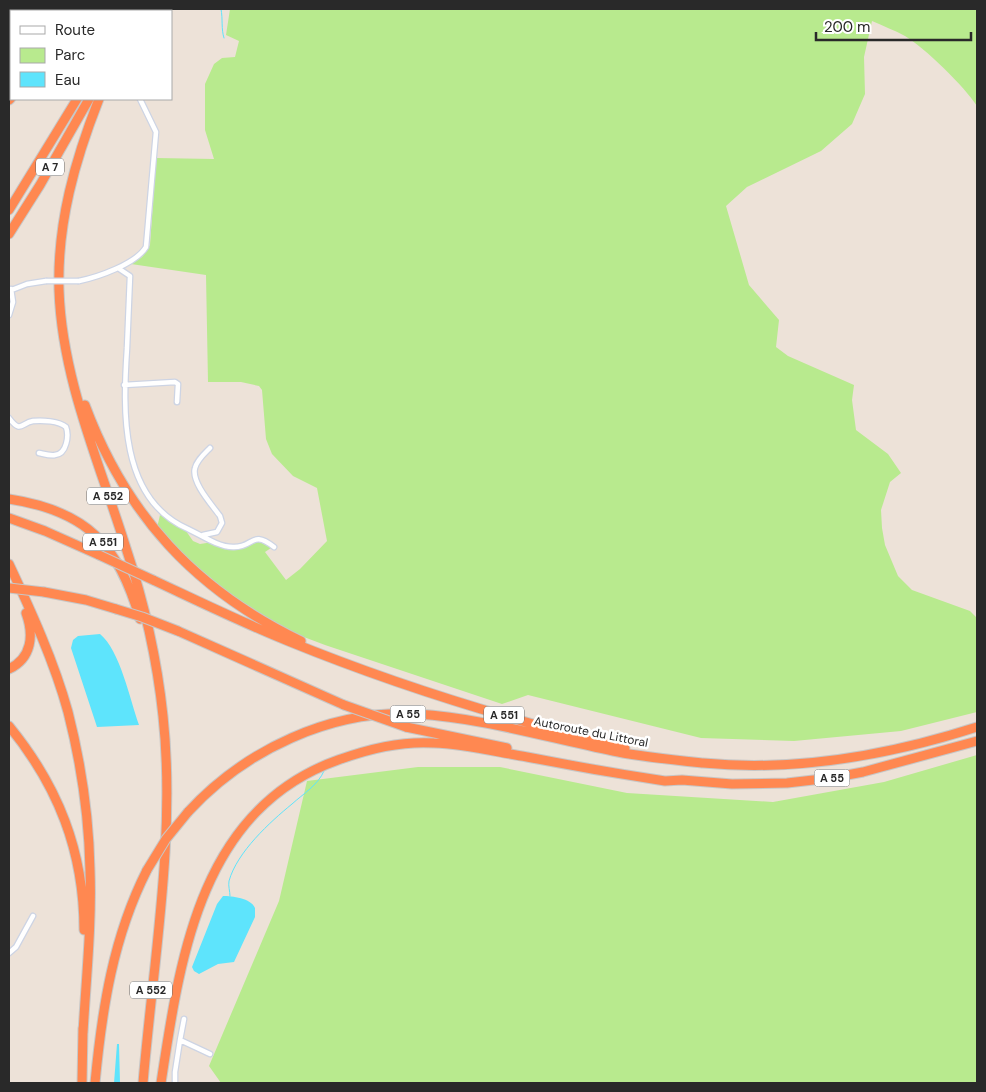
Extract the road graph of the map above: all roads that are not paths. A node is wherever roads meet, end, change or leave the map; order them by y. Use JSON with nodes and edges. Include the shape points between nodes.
{"nodes":[{"id":1,"x":76,"y":100,"type":"edge"},
{"id":2,"x":88,"y":100,"type":"edge"},
{"id":3,"x":99,"y":100,"type":"edge"},
{"id":4,"x":140,"y":100,"type":"edge"},
{"id":5,"x":9,"y":210,"type":"edge"},
{"id":6,"x":9,"y":234,"type":"edge"},
{"id":7,"x":118,"y":268,"type":"junction"},
{"id":8,"x":10,"y":290,"type":"edge"},
{"id":9,"x":9,"y":315,"type":"edge"},
{"id":10,"x":62,"y":329,"type":"junction"},
{"id":11,"x":124,"y":385,"type":"junction"},
{"id":12,"x":177,"y":402,"type":"dead end"},
{"id":13,"x":9,"y":418,"type":"edge"},
{"id":14,"x":210,"y":448,"type":"dead end"},
{"id":15,"x":39,"y":453,"type":"dead end"},
{"id":16,"x":9,"y":499,"type":"edge"},
{"id":17,"x":9,"y":518,"type":"edge"},
{"id":18,"x":203,"y":535,"type":"junction"},
{"id":19,"x":274,"y":547,"type":"dead end"},
{"id":20,"x":9,"y":564,"type":"edge"},
{"id":21,"x":9,"y":569,"type":"edge"},
{"id":22,"x":9,"y":588,"type":"edge"},
{"id":23,"x":358,"y":668,"type":"junction"},
{"id":24,"x":9,"y":669,"type":"edge"},
{"id":25,"x":9,"y":726,"type":"edge"},
{"id":26,"x":977,"y":727,"type":"edge"},
{"id":27,"x":977,"y":742,"type":"edge"},
{"id":28,"x":652,"y":756,"type":"junction"},
{"id":29,"x":682,"y":780,"type":"junction"},
{"id":30,"x":161,"y":897,"type":"junction"},
{"id":31,"x":33,"y":916,"type":"dead end"},
{"id":32,"x":9,"y":953,"type":"edge"},
{"id":33,"x":184,"y":1019,"type":"dead end"},
{"id":34,"x":83,"y":1033,"type":"junction"},
{"id":35,"x":180,"y":1040,"type":"junction"},
{"id":36,"x":210,"y":1054,"type":"dead end"},
{"id":37,"x":82,"y":1083,"type":"edge"},
{"id":38,"x":95,"y":1083,"type":"edge"},
{"id":39,"x":143,"y":1083,"type":"edge"},
{"id":40,"x":161,"y":1083,"type":"edge"},
{"id":41,"x":175,"y":1083,"type":"edge"}],
"edges":[{"from":1,"to":5,"type":"highway","number":"A 7"},
{"from":2,"to":6,"type":"highway","number":"A 7"},
{"from":3,"to":10,"type":"highway","number":"A 552","via":[[77,159],[61,233],[59,288]]},
{"from":4,"to":7,"type":"street","via":[[156,132],[146,247]]},
{"from":7,"to":8,"type":"street","bridge":true,"via":[[93,278],[46,281]]},
{"from":7,"to":11,"type":"street","via":[[130,276]]},
{"from":8,"to":9,"type":"street"},
{"from":10,"to":23,"type":"highway","number":"A 552","via":[[95,432],[132,500],[155,530],[189,566],[228,599],[282,631]]},
{"from":10,"to":30,"type":"highway","number":"A 552","via":[[80,409],[126,547],[155,665],[166,759]]},
{"from":11,"to":12,"type":"street","via":[[175,382],[178,384]]},
{"from":11,"to":18,"type":"street","via":[[129,444],[142,487],[165,515]]},
{"from":13,"to":15,"type":"street","via":[[19,427],[34,421],[58,422],[66,427],[66,443],[59,454]]},
{"from":14,"to":18,"type":"street","via":[[197,463],[195,478],[222,523],[218,532]]},
{"from":16,"to":30,"type":"highway","number":"A 551","via":[[49,509],[88,528],[104,542],[118,562],[135,601],[152,668],[159,722]]},
{"from":17,"to":23,"type":"highway","number":"A 551","bridge":true,"via":[[99,554],[270,634]]},
{"from":18,"to":19,"type":"street","via":[[232,547],[262,539]]},
{"from":20,"to":34,"type":"highway","via":[[28,604],[68,711],[84,792],[90,915]]},
{"from":21,"to":24,"type":"highway","via":[[31,636],[26,654]]},
{"from":22,"to":29,"type":"highway","bridge":true,"via":[[86,600],[142,617],[344,705],[406,727]]},
{"from":23,"to":28,"type":"highway","number":"A 551","via":[[479,707]]},
{"from":25,"to":34,"type":"highway","via":[[29,751],[56,796],[74,849],[83,899]]},
{"from":26,"to":28,"type":"highway","name":"Autoroute du Littoral","number":"A 55","via":[[906,747],[790,764],[736,765]]},
{"from":27,"to":29,"type":"highway","number":"A 55","via":[[831,778],[732,784]]},
{"from":28,"to":38,"type":"highway","name":"Autoroute du Littoral","number":"A 55","bridge":true,"via":[[619,753],[485,724],[415,714],[363,718],[316,729],[264,751],[213,788],[188,812],[147,870],[130,905],[116,949],[102,1014]]},
{"from":29,"to":40,"type":"highway","number":"A 55","via":[[665,781],[434,743],[378,747],[327,764],[303,776],[272,798],[246,823],[228,846],[207,886],[183,961]]},
{"from":30,"to":39,"type":"highway","number":"A 552"},
{"from":31,"to":32,"type":"street","via":[[16,947]]},
{"from":33,"to":35,"type":"street"},
{"from":34,"to":37,"type":"highway"},
{"from":35,"to":36,"type":"street"},
{"from":35,"to":41,"type":"street"}]}
